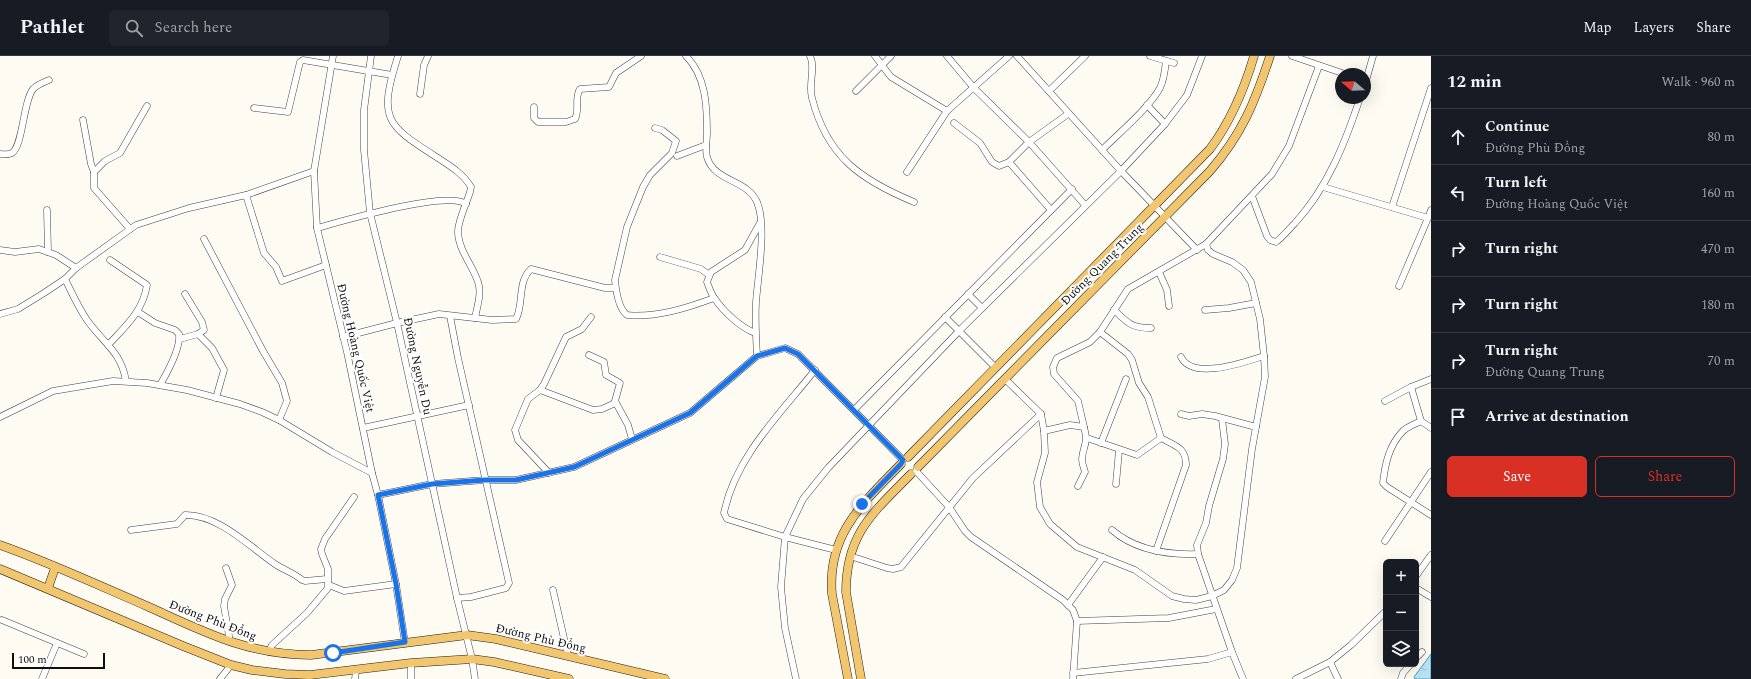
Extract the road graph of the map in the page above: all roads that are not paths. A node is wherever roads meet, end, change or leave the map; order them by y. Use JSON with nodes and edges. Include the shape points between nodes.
{"nodes":[{"id":1,"x":333,"y":56,"type":"edge"},
{"id":2,"x":372,"y":56,"type":"edge"},
{"id":3,"x":398,"y":56,"type":"edge"},
{"id":4,"x":428,"y":56,"type":"edge"},
{"id":5,"x":641,"y":56,"type":"edge"},
{"id":6,"x":686,"y":56,"type":"edge"},
{"id":7,"x":810,"y":56,"type":"edge"},
{"id":8,"x":875,"y":56,"type":"edge"},
{"id":9,"x":891,"y":56,"type":"edge"},
{"id":10,"x":947,"y":56,"type":"edge"},
{"id":11,"x":1009,"y":56,"type":"edge"},
{"id":12,"x":1017,"y":56,"type":"edge"},
{"id":13,"x":1085,"y":56,"type":"edge"},
{"id":14,"x":1150,"y":56,"type":"edge"},
{"id":15,"x":1202,"y":56,"type":"edge"},
{"id":16,"x":1254,"y":56,"type":"edge"},
{"id":17,"x":1270,"y":56,"type":"edge"},
{"id":18,"x":1292,"y":56,"type":"edge"},
{"id":19,"x":1373,"y":56,"type":"edge"},
{"id":20,"x":1166,"y":61,"type":"junction"},
{"id":21,"x":1174,"y":63,"type":"dead end"},
{"id":22,"x":331,"y":65,"type":"junction"},
{"id":23,"x":881,"y":66,"type":"junction"},
{"id":24,"x":1319,"y":66,"type":"junction"},
{"id":25,"x":1369,"y":68,"type":"edge"},
{"id":26,"x":368,"y":70,"type":"junction"},
{"id":27,"x":1335,"y":71,"type":"edge"},
{"id":28,"x":392,"y":75,"type":"junction"},
{"id":29,"x":49,"y":80,"type":"dead end"},
{"id":30,"x":974,"y":88,"type":"junction"},
{"id":31,"x":1431,"y":88,"type":"edge"},
{"id":32,"x":856,"y":91,"type":"dead end"},
{"id":33,"x":1049,"y":91,"type":"junction"},
{"id":34,"x":420,"y":94,"type":"dead end"},
{"id":35,"x":1358,"y":104,"type":"edge"},
{"id":36,"x":1147,"y":105,"type":"junction"},
{"id":37,"x":147,"y":106,"type":"dead end"},
{"id":38,"x":534,"y":107,"type":"dead end"},
{"id":39,"x":254,"y":108,"type":"dead end"},
{"id":40,"x":947,"y":111,"type":"junction"},
{"id":41,"x":1068,"y":114,"type":"junction"},
{"id":42,"x":83,"y":120,"type":"dead end"},
{"id":43,"x":954,"y":123,"type":"dead end"},
{"id":44,"x":1166,"y":124,"type":"junction"},
{"id":45,"x":655,"y":128,"type":"dead end"},
{"id":46,"x":1029,"y":142,"type":"junction"},
{"id":47,"x":706,"y":145,"type":"junction"},
{"id":48,"x":1102,"y":150,"type":"junction"},
{"id":49,"x":0,"y":154,"type":"edge"},
{"id":50,"x":677,"y":156,"type":"dead end"},
{"id":51,"x":1009,"y":162,"type":"junction"},
{"id":52,"x":314,"y":171,"type":"junction"},
{"id":53,"x":1121,"y":171,"type":"junction"},
{"id":54,"x":94,"y":172,"type":"junction"},
{"id":55,"x":907,"y":172,"type":"dead end"},
{"id":56,"x":1323,"y":187,"type":"junction"},
{"id":57,"x":1072,"y":189,"type":"junction"},
{"id":58,"x":246,"y":194,"type":"junction"},
{"id":59,"x":1252,"y":196,"type":"junction"},
{"id":60,"x":914,"y":202,"type":"dead end"},
{"id":61,"x":466,"y":204,"type":"junction"},
{"id":62,"x":1085,"y":205,"type":"junction"},
{"id":63,"x":1155,"y":206,"type":"junction"},
{"id":64,"x":1392,"y":207,"type":"junction"},
{"id":65,"x":48,"y":210,"type":"dead end"},
{"id":66,"x":1051,"y":210,"type":"junction"},
{"id":67,"x":1431,"y":210,"type":"edge"},
{"id":68,"x":370,"y":213,"type":"junction"},
{"id":69,"x":1166,"y":217,"type":"junction"},
{"id":70,"x":1428,"y":218,"type":"junction"},
{"id":71,"x":760,"y":223,"type":"junction"},
{"id":72,"x":317,"y":228,"type":"junction"},
{"id":73,"x":130,"y":229,"type":"junction"},
{"id":74,"x":204,"y":239,"type":"dead end"},
{"id":75,"x":1206,"y":244,"type":"junction"},
{"id":76,"x":0,"y":250,"type":"edge"},
{"id":77,"x":1197,"y":250,"type":"junction"},
{"id":78,"x":48,"y":252,"type":"junction"},
{"id":79,"x":660,"y":257,"type":"dead end"},
{"id":80,"x":110,"y":260,"type":"dead end"},
{"id":81,"x":326,"y":265,"type":"junction"},
{"id":82,"x":76,"y":268,"type":"junction"},
{"id":83,"x":1159,"y":272,"type":"junction"},
{"id":84,"x":709,"y":275,"type":"junction"},
{"id":85,"x":65,"y":279,"type":"junction"},
{"id":86,"x":1398,"y":286,"type":"dead end"},
{"id":87,"x":616,"y":288,"type":"junction"},
{"id":88,"x":185,"y":294,"type":"dead end"},
{"id":89,"x":968,"y":294,"type":"junction"},
{"id":90,"x":714,"y":298,"type":"junction"},
{"id":91,"x":1256,"y":303,"type":"junction"},
{"id":92,"x":1168,"y":306,"type":"dead end"},
{"id":93,"x":982,"y":308,"type":"junction"},
{"id":94,"x":1114,"y":310,"type":"junction"},
{"id":95,"x":1205,"y":310,"type":"dead end"},
{"id":96,"x":138,"y":312,"type":"junction"},
{"id":97,"x":0,"y":314,"type":"edge"},
{"id":98,"x":450,"y":316,"type":"junction"},
{"id":99,"x":591,"y":317,"type":"dead end"},
{"id":100,"x":945,"y":317,"type":"junction"},
{"id":101,"x":475,"y":318,"type":"junction"},
{"id":102,"x":397,"y":323,"type":"junction"},
{"id":103,"x":1151,"y":328,"type":"dead end"},
{"id":104,"x":959,"y":332,"type":"junction"},
{"id":105,"x":1100,"y":332,"type":"junction"},
{"id":106,"x":755,"y":333,"type":"junction"},
{"id":107,"x":198,"y":334,"type":"junction"},
{"id":108,"x":343,"y":337,"type":"junction"},
{"id":109,"x":180,"y":339,"type":"junction"},
{"id":110,"x":108,"y":345,"type":"junction"},
{"id":111,"x":589,"y":355,"type":"dead end"},
{"id":112,"x":757,"y":356,"type":"junction"},
{"id":113,"x":1264,"y":356,"type":"junction"},
{"id":114,"x":1181,"y":357,"type":"dead end"},
{"id":115,"x":995,"y":367,"type":"junction"},
{"id":116,"x":815,"y":370,"type":"junction"},
{"id":117,"x":1005,"y":379,"type":"junction"},
{"id":118,"x":1126,"y":379,"type":"dead end"},
{"id":119,"x":1431,"y":379,"type":"edge"},
{"id":120,"x":126,"y":381,"type":"junction"},
{"id":121,"x":160,"y":385,"type":"junction"},
{"id":122,"x":1412,"y":387,"type":"junction"},
{"id":123,"x":540,"y":390,"type":"junction"},
{"id":124,"x":216,"y":398,"type":"junction"},
{"id":125,"x":1385,"y":401,"type":"dead end"},
{"id":126,"x":615,"y":403,"type":"junction"},
{"id":127,"x":469,"y":405,"type":"junction"},
{"id":128,"x":854,"y":410,"type":"junction"},
{"id":129,"x":1041,"y":414,"type":"junction"},
{"id":130,"x":1182,"y":414,"type":"dead end"},
{"id":131,"x":417,"y":416,"type":"junction"},
{"id":132,"x":0,"y":417,"type":"edge"},
{"id":133,"x":1222,"y":419,"type":"junction"},
{"id":134,"x":279,"y":420,"type":"junction"},
{"id":135,"x":1421,"y":421,"type":"junction"},
{"id":136,"x":869,"y":426,"type":"junction"},
{"id":137,"x":1084,"y":426,"type":"junction"},
{"id":138,"x":1256,"y":427,"type":"junction"},
{"id":139,"x":363,"y":428,"type":"junction"},
{"id":140,"x":1431,"y":428,"type":"edge"},
{"id":141,"x":1044,"y":431,"type":"junction"},
{"id":142,"x":1087,"y":438,"type":"junction"},
{"id":143,"x":1160,"y":438,"type":"junction"},
{"id":144,"x":632,"y":440,"type":"junction"},
{"id":145,"x":1101,"y":443,"type":"junction"},
{"id":146,"x":1119,"y":450,"type":"junction"},
{"id":147,"x":904,"y":460,"type":"junction"},
{"id":148,"x":915,"y":470,"type":"junction"},
{"id":149,"x":1431,"y":472,"type":"edge"},
{"id":150,"x":372,"y":473,"type":"junction"},
{"id":151,"x":549,"y":473,"type":"junction"},
{"id":152,"x":485,"y":480,"type":"junction"},
{"id":153,"x":432,"y":484,"type":"junction"},
{"id":154,"x":1116,"y":484,"type":"dead end"},
{"id":155,"x":1078,"y":486,"type":"dead end"},
{"id":156,"x":378,"y":495,"type":"junction"},
{"id":157,"x":354,"y":497,"type":"dead end"},
{"id":158,"x":1411,"y":502,"type":"junction"},
{"id":159,"x":949,"y":507,"type":"junction"},
{"id":160,"x":1431,"y":515,"type":"edge"},
{"id":161,"x":131,"y":530,"type":"dead end"},
{"id":162,"x":1112,"y":530,"type":"dead end"},
{"id":163,"x":786,"y":537,"type":"junction"},
{"id":164,"x":1385,"y":541,"type":"dead end"},
{"id":165,"x":0,"y":545,"type":"edge"},
{"id":166,"x":836,"y":550,"type":"junction"},
{"id":167,"x":1156,"y":551,"type":"junction"},
{"id":168,"x":1198,"y":554,"type":"junction"},
{"id":169,"x":1431,"y":555,"type":"edge"},
{"id":170,"x":850,"y":556,"type":"junction"},
{"id":171,"x":1103,"y":557,"type":"junction"},
{"id":172,"x":56,"y":568,"type":"junction"},
{"id":173,"x":226,"y":568,"type":"dead end"},
{"id":174,"x":0,"y":569,"type":"edge"},
{"id":175,"x":1419,"y":572,"type":"edge"},
{"id":176,"x":327,"y":578,"type":"junction"},
{"id":177,"x":396,"y":584,"type":"junction"},
{"id":178,"x":329,"y":585,"type":"junction"},
{"id":179,"x":48,"y":588,"type":"junction"},
{"id":180,"x":553,"y":590,"type":"dead end"},
{"id":181,"x":1419,"y":590,"type":"edge"},
{"id":182,"x":1212,"y":596,"type":"junction"},
{"id":183,"x":1431,"y":597,"type":"edge"},
{"id":184,"x":457,"y":598,"type":"junction"},
{"id":185,"x":1068,"y":605,"type":"junction"},
{"id":186,"x":1216,"y":609,"type":"junction"},
{"id":187,"x":1383,"y":614,"type":"edge"},
{"id":188,"x":1077,"y":621,"type":"junction"},
{"id":189,"x":1,"y":622,"type":"edge"},
{"id":190,"x":467,"y":635,"type":"junction"},
{"id":191,"x":230,"y":642,"type":"junction"},
{"id":192,"x":405,"y":642,"type":"junction"},
{"id":193,"x":57,"y":643,"type":"junction"},
{"id":194,"x":269,"y":652,"type":"junction"},
{"id":195,"x":1232,"y":652,"type":"junction"},
{"id":196,"x":1422,"y":652,"type":"dead end"},
{"id":197,"x":84,"y":654,"type":"dead end"},
{"id":198,"x":1419,"y":655,"type":"edge"},
{"id":199,"x":568,"y":656,"type":"junction"},
{"id":200,"x":472,"y":659,"type":"junction"},
{"id":201,"x":1330,"y":662,"type":"junction"},
{"id":202,"x":411,"y":663,"type":"junction"},
{"id":203,"x":231,"y":664,"type":"junction"},
{"id":204,"x":1408,"y":667,"type":"edge"},
{"id":205,"x":355,"y":675,"type":"edge"},
{"id":206,"x":1073,"y":676,"type":"edge"},
{"id":207,"x":42,"y":679,"type":"edge"},
{"id":208,"x":220,"y":679,"type":"edge"},
{"id":209,"x":411,"y":679,"type":"edge"},
{"id":210,"x":475,"y":679,"type":"edge"},
{"id":211,"x":568,"y":679,"type":"edge"},
{"id":212,"x":665,"y":679,"type":"edge"},
{"id":213,"x":796,"y":679,"type":"edge"},
{"id":214,"x":848,"y":679,"type":"edge"},
{"id":215,"x":861,"y":679,"type":"edge"},
{"id":216,"x":1243,"y":679,"type":"edge"},
{"id":217,"x":1296,"y":679,"type":"edge"},
{"id":218,"x":1338,"y":679,"type":"edge"},
{"id":219,"x":1401,"y":679,"type":"edge"}],
"edges":[{"from":1,"to":22,"type":"street","name":"Đường Hoàng Quốc Việt"},
{"from":2,"to":26,"type":"street","name":"Đường Nguyễn Du"},
{"from":3,"to":28,"type":"street"},
{"from":4,"to":34,"type":"street","via":[[422,72]]},
{"from":5,"to":38,"type":"street","via":[[616,73],[608,87],[580,89],[575,119],[566,122],[538,122],[534,118]]},
{"from":6,"to":47,"type":"street","via":[[697,69],[704,89]]},
{"from":7,"to":60,"type":"street","via":[[811,97],[819,120],[842,159],[872,183]]},
{"from":8,"to":23,"type":"street"},
{"from":9,"to":23,"type":"street"},
{"from":10,"to":30,"type":"street"},
{"from":11,"to":30,"type":"street"},
{"from":12,"to":33,"type":"street"},
{"from":13,"to":33,"type":"street"},
{"from":14,"to":20,"type":"street"},
{"from":15,"to":44,"type":"street","via":[[1187,95]]},
{"from":16,"to":63,"type":"main road","name":"Đường Quang Trung","via":[[1226,127],[1210,149]]},
{"from":17,"to":69,"type":"main road","name":"Đường Quang Trung","via":[[1238,136],[1210,171]]},
{"from":18,"to":24,"type":"street"},
{"from":19,"to":25,"type":"street"},
{"from":20,"to":21,"type":"street"},
{"from":20,"to":36,"type":"street","via":[[1159,89]]},
{"from":22,"to":26,"type":"street"},
{"from":22,"to":39,"type":"street","via":[[303,60],[300,62],[288,112]]},
{"from":22,"to":52,"type":"street","name":"Đường Hoàng Quốc Việt"},
{"from":23,"to":32,"type":"street"},
{"from":23,"to":40,"type":"street","via":[[894,79]]},
{"from":24,"to":27,"type":"street"},
{"from":24,"to":59,"type":"street","via":[[1289,146],[1272,174]]},
{"from":26,"to":28,"type":"street"},
{"from":26,"to":68,"type":"street","name":"Đường Nguyễn Du","via":[[364,150]]},
{"from":28,"to":61,"type":"street","via":[[387,105],[392,123],[397,131],[452,167],[468,182],[471,189]]},
{"from":29,"to":49,"type":"street","via":[[35,87],[30,95],[14,152]]},
{"from":30,"to":40,"type":"street"},
{"from":30,"to":46,"type":"street"},
{"from":31,"to":64,"type":"street"},
{"from":33,"to":41,"type":"street"},
{"from":35,"to":56,"type":"street","via":[[1351,128]]},
{"from":36,"to":44,"type":"street"},
{"from":36,"to":48,"type":"street"},
{"from":37,"to":54,"type":"street","via":[[120,153],[105,161]]},
{"from":40,"to":55,"type":"street"},
{"from":41,"to":46,"type":"street"},
{"from":41,"to":48,"type":"street"},
{"from":42,"to":54,"type":"street"},
{"from":43,"to":51,"type":"street","via":[[980,144],[992,162],[999,166]]},
{"from":44,"to":53,"type":"street"},
{"from":45,"to":87,"type":"street","via":[[675,139],[675,145],[672,153],[650,175],[643,187],[627,227],[615,280]]},
{"from":46,"to":51,"type":"street"},
{"from":46,"to":57,"type":"street"},
{"from":47,"to":50,"type":"street"},
{"from":47,"to":71,"type":"street","via":[[706,155],[716,172],[738,183],[752,194],[758,203]]},
{"from":48,"to":53,"type":"street"},
{"from":51,"to":66,"type":"street"},
{"from":52,"to":58,"type":"street"},
{"from":52,"to":72,"type":"street","name":"Đường Hoàng Quốc Việt"},
{"from":53,"to":62,"type":"street"},
{"from":53,"to":63,"type":"street"},
{"from":54,"to":73,"type":"street","via":[[96,192]]},
{"from":56,"to":59,"type":"street","via":[[1304,214],[1276,242],[1267,236]]},
{"from":56,"to":64,"type":"street"},
{"from":57,"to":62,"type":"street"},
{"from":57,"to":66,"type":"street"},
{"from":58,"to":73,"type":"street","via":[[168,214],[142,222]]},
{"from":58,"to":81,"type":"street","via":[[264,252],[276,267],[282,281]]},
{"from":59,"to":75,"type":"street"},
{"from":61,"to":68,"type":"street","via":[[457,200],[444,200]]},
{"from":61,"to":101,"type":"street","via":[[458,232],[468,263],[480,287]]},
{"from":62,"to":93,"type":"street"},
{"from":63,"to":69,"type":"street"},
{"from":63,"to":115,"type":"main road","name":"Đường Quang Trung"},
{"from":64,"to":70,"type":"street"},
{"from":65,"to":78,"type":"street"},
{"from":66,"to":89,"type":"street"},
{"from":67,"to":70,"type":"street"},
{"from":68,"to":72,"type":"street"},
{"from":68,"to":102,"type":"street","name":"Đường Nguyễn Du"},
{"from":69,"to":77,"type":"street"},
{"from":69,"to":117,"type":"main road","name":"Đường Quang Trung"},
{"from":70,"to":86,"type":"street"},
{"from":71,"to":84,"type":"street","via":[[745,250]]},
{"from":71,"to":106,"type":"street","via":[[762,230]]},
{"from":72,"to":81,"type":"street","name":"Đường Hoàng Quốc Việt"},
{"from":73,"to":82,"type":"street"},
{"from":74,"to":134,"type":"street","via":[[282,383],[287,402]]},
{"from":75,"to":77,"type":"street"},
{"from":75,"to":91,"type":"street","via":[[1213,254],[1243,270],[1251,282]]},
{"from":76,"to":78,"type":"street","via":[[15,252],[35,249]]},
{"from":77,"to":83,"type":"street"},
{"from":78,"to":82,"type":"street"},
{"from":79,"to":84,"type":"street","via":[[697,268]]},
{"from":80,"to":96,"type":"street","via":[[147,285]]},
{"from":81,"to":108,"type":"street","name":"Đường Hoàng Quốc Việt"},
{"from":82,"to":85,"type":"street"},
{"from":83,"to":92,"type":"street","via":[[1167,290]]},
{"from":83,"to":94,"type":"street","via":[[1128,289]]},
{"from":84,"to":90,"type":"street","via":[[707,282]]},
{"from":85,"to":97,"type":"street","via":[[30,302],[11,312]]},
{"from":85,"to":110,"type":"street","via":[[87,320]]},
{"from":87,"to":90,"type":"street","via":[[623,312],[634,316],[669,311]]},
{"from":87,"to":101,"type":"street","via":[[604,288],[531,268],[524,280],[516,319]]},
{"from":88,"to":107,"type":"street","via":[[204,328],[203,332]]},
{"from":89,"to":93,"type":"street"},
{"from":89,"to":100,"type":"street"},
{"from":90,"to":106,"type":"street","via":[[738,323]]},
{"from":91,"to":95,"type":"street"},
{"from":91,"to":113,"type":"street"},
{"from":93,"to":104,"type":"street"},
{"from":94,"to":103,"type":"street","via":[[1138,328]]},
{"from":94,"to":105,"type":"street"},
{"from":96,"to":109,"type":"street","via":[[154,323],[175,330]]},
{"from":96,"to":110,"type":"street"},
{"from":98,"to":101,"type":"street"},
{"from":98,"to":102,"type":"street","via":[[439,314]]},
{"from":98,"to":127,"type":"street"},
{"from":99,"to":123,"type":"street","via":[[582,330],[566,337]]},
{"from":100,"to":104,"type":"street"},
{"from":100,"to":128,"type":"street"},
{"from":102,"to":108,"type":"street"},
{"from":102,"to":131,"type":"street","name":"Đường Nguyễn Du"},
{"from":104,"to":115,"type":"street"},
{"from":104,"to":136,"type":"street"},
{"from":105,"to":137,"type":"street","via":[[1090,342],[1057,358],[1054,367],[1054,374],[1078,401]]},
{"from":105,"to":143,"type":"street","via":[[1132,360],[1139,383],[1148,397]]},
{"from":106,"to":112,"type":"street"},
{"from":107,"to":109,"type":"street"},
{"from":107,"to":124,"type":"street","via":[[212,348],[224,370]]},
{"from":108,"to":139,"type":"street","name":"Đường Hoàng Quốc Việt"},
{"from":109,"to":121,"type":"street"},
{"from":110,"to":120,"type":"street","via":[[124,369]]},
{"from":111,"to":126,"type":"street","via":[[604,362],[606,375],[620,383]]},
{"from":112,"to":116,"type":"street","via":[[790,349]]},
{"from":112,"to":144,"type":"street","via":[[690,413]]},
{"from":113,"to":114,"type":"street","via":[[1214,369],[1188,366]]},
{"from":113,"to":138,"type":"street","via":[[1265,377]]},
{"from":115,"to":147,"type":"main road","name":"Đường Quang Trung"},
{"from":116,"to":128,"type":"street"},
{"from":116,"to":163,"type":"street","via":[[763,435],[738,473],[724,513],[727,519]]},
{"from":117,"to":129,"type":"street"},
{"from":117,"to":148,"type":"main road","name":"Đường Quang Trung"},
{"from":118,"to":145,"type":"street"},
{"from":119,"to":122,"type":"street"},
{"from":120,"to":121,"type":"street"},
{"from":120,"to":132,"type":"street","via":[[53,391]]},
{"from":121,"to":124,"type":"street"},
{"from":122,"to":125,"type":"street"},
{"from":122,"to":135,"type":"street"},
{"from":123,"to":126,"type":"street","via":[[593,410]]},
{"from":123,"to":151,"type":"street","via":[[528,399],[515,430],[518,440]]},
{"from":124,"to":134,"type":"street","via":[[240,404]]},
{"from":126,"to":144,"type":"street","via":[[628,425]]},
{"from":127,"to":131,"type":"street"},
{"from":127,"to":152,"type":"street"},
{"from":128,"to":136,"type":"street"},
{"from":129,"to":141,"type":"street"},
{"from":129,"to":159,"type":"street","via":[[973,478]]},
{"from":130,"to":133,"type":"street","via":[[1202,414]]},
{"from":131,"to":139,"type":"street"},
{"from":131,"to":153,"type":"street","name":"Đường Nguyễn Du"},
{"from":133,"to":138,"type":"street"},
{"from":133,"to":168,"type":"street","via":[[1225,444],[1223,460],[1206,523],[1197,545]]},
{"from":134,"to":150,"type":"street"},
{"from":135,"to":140,"type":"street"},
{"from":135,"to":158,"type":"street","via":[[1402,431],[1389,451],[1384,469],[1383,482],[1387,487]]},
{"from":136,"to":147,"type":"street"},
{"from":136,"to":163,"type":"street","via":[[828,468],[803,499]]},
{"from":137,"to":141,"type":"street","via":[[1070,425]]},
{"from":137,"to":142,"type":"street"},
{"from":138,"to":182,"type":"street","via":[[1237,568],[1224,590]]},
{"from":139,"to":150,"type":"street","name":"Đường Hoàng Quốc Việt"},
{"from":141,"to":171,"type":"street","via":[[1045,453],[1038,482],[1040,507],[1050,524],[1077,547]]},
{"from":142,"to":145,"type":"street"},
{"from":142,"to":155,"type":"street","via":[[1082,462],[1085,472]]},
{"from":143,"to":146,"type":"street","via":[[1137,455]]},
{"from":143,"to":167,"type":"street","via":[[1183,450],[1186,466]]},
{"from":144,"to":151,"type":"street","via":[[574,467]]},
{"from":145,"to":146,"type":"street"},
{"from":146,"to":154,"type":"street"},
{"from":147,"to":148,"type":"main road","via":[[915,459]]},
{"from":147,"to":148,"type":"main road","via":[[904,471]]},
{"from":147,"to":166,"type":"main road","name":"Đường Quang Trung","via":[[862,504],[843,532]]},
{"from":148,"to":159,"type":"street"},
{"from":148,"to":170,"type":"main road","name":"Đường Quang Trung","via":[[862,527]]},
{"from":149,"to":158,"type":"street"},
{"from":150,"to":156,"type":"street","name":"Đường Hoàng Quốc Việt"},
{"from":151,"to":152,"type":"street","via":[[516,480]]},
{"from":152,"to":153,"type":"street"},
{"from":152,"to":184,"type":"street","via":[[509,583],[506,588]]},
{"from":153,"to":156,"type":"street"},
{"from":153,"to":184,"type":"street","name":"Đường Nguyễn Du"},
{"from":156,"to":177,"type":"street","name":"Đường Hoàng Quốc Việt"},
{"from":157,"to":176,"type":"street","via":[[321,549],[328,569]]},
{"from":158,"to":160,"type":"street"},
{"from":158,"to":164,"type":"street"},
{"from":159,"to":170,"type":"street","via":[[901,567],[887,568]]},
{"from":159,"to":185,"type":"street","via":[[971,538]]},
{"from":161,"to":176,"type":"street","via":[[177,524],[185,515],[191,515],[231,532],[302,580]]},
{"from":162,"to":167,"type":"street","via":[[1119,536]]},
{"from":163,"to":166,"type":"street"},
{"from":163,"to":213,"type":"street","via":[[781,587],[785,628]]},
{"from":165,"to":172,"type":"main road","name":"Đường Phù Đổng"},
{"from":166,"to":214,"type":"main road","name":"Đường Quang Trung","via":[[832,566],[832,594]]},
{"from":167,"to":168,"type":"street","via":[[1178,555]]},
{"from":168,"to":182,"type":"street"},
{"from":169,"to":175,"type":"street"},
{"from":170,"to":215,"type":"main road","name":"Đường Quang Trung","via":[[846,592]]},
{"from":171,"to":182,"type":"street","via":[[1135,570],[1172,596],[1196,600]]},
{"from":171,"to":185,"type":"street"},
{"from":172,"to":179,"type":"main road"},
{"from":172,"to":191,"type":"main road","name":"Đường Phù Đổng"},
{"from":173,"to":191,"type":"street","via":[[232,585],[224,606]]},
{"from":174,"to":179,"type":"main road"},
{"from":176,"to":178,"type":"street"},
{"from":177,"to":178,"type":"street","via":[[344,591]]},
{"from":177,"to":192,"type":"street","name":"Đường Hoàng Quốc Việt"},
{"from":178,"to":194,"type":"street","via":[[307,613],[272,645]]},
{"from":179,"to":203,"type":"main road","via":[[182,646]]},
{"from":180,"to":199,"type":"street"},
{"from":181,"to":183,"type":"street"},
{"from":182,"to":186,"type":"street"},
{"from":184,"to":190,"type":"street","name":"Đường Nguyễn Du"},
{"from":185,"to":188,"type":"street"},
{"from":186,"to":188,"type":"street","via":[[1169,618]]},
{"from":186,"to":195,"type":"street"},
{"from":187,"to":201,"type":"street"},
{"from":188,"to":206,"type":"street"},
{"from":189,"to":193,"type":"street"},
{"from":190,"to":192,"type":"main road","name":"Đường Phù Đổng"},
{"from":190,"to":199,"type":"main road","name":"Đường Phù Đổng"},
{"from":190,"to":200,"type":"street","name":"Đường Nguyễn Du"},
{"from":191,"to":194,"type":"main road","name":"Đường Phù Đổng"},
{"from":192,"to":194,"type":"main road","name":"Đường Phù Đổng","via":[[311,655]]},
{"from":193,"to":197,"type":"street"},
{"from":193,"to":207,"type":"street"},
{"from":195,"to":206,"type":"street","via":[[1208,660]]},
{"from":195,"to":216,"type":"street"},
{"from":196,"to":198,"type":"street"},
{"from":199,"to":212,"type":"main road","name":"Đường Phù Đổng"},
{"from":200,"to":202,"type":"main road"},
{"from":200,"to":210,"type":"street","name":"Đường Nguyễn Du"},
{"from":200,"to":211,"type":"main road"},
{"from":201,"to":217,"type":"street"},
{"from":201,"to":218,"type":"street"},
{"from":202,"to":205,"type":"main road"},
{"from":202,"to":209,"type":"street"},
{"from":203,"to":205,"type":"main road","via":[[285,674]]},
{"from":203,"to":208,"type":"street"},
{"from":204,"to":219,"type":"street"}]}
